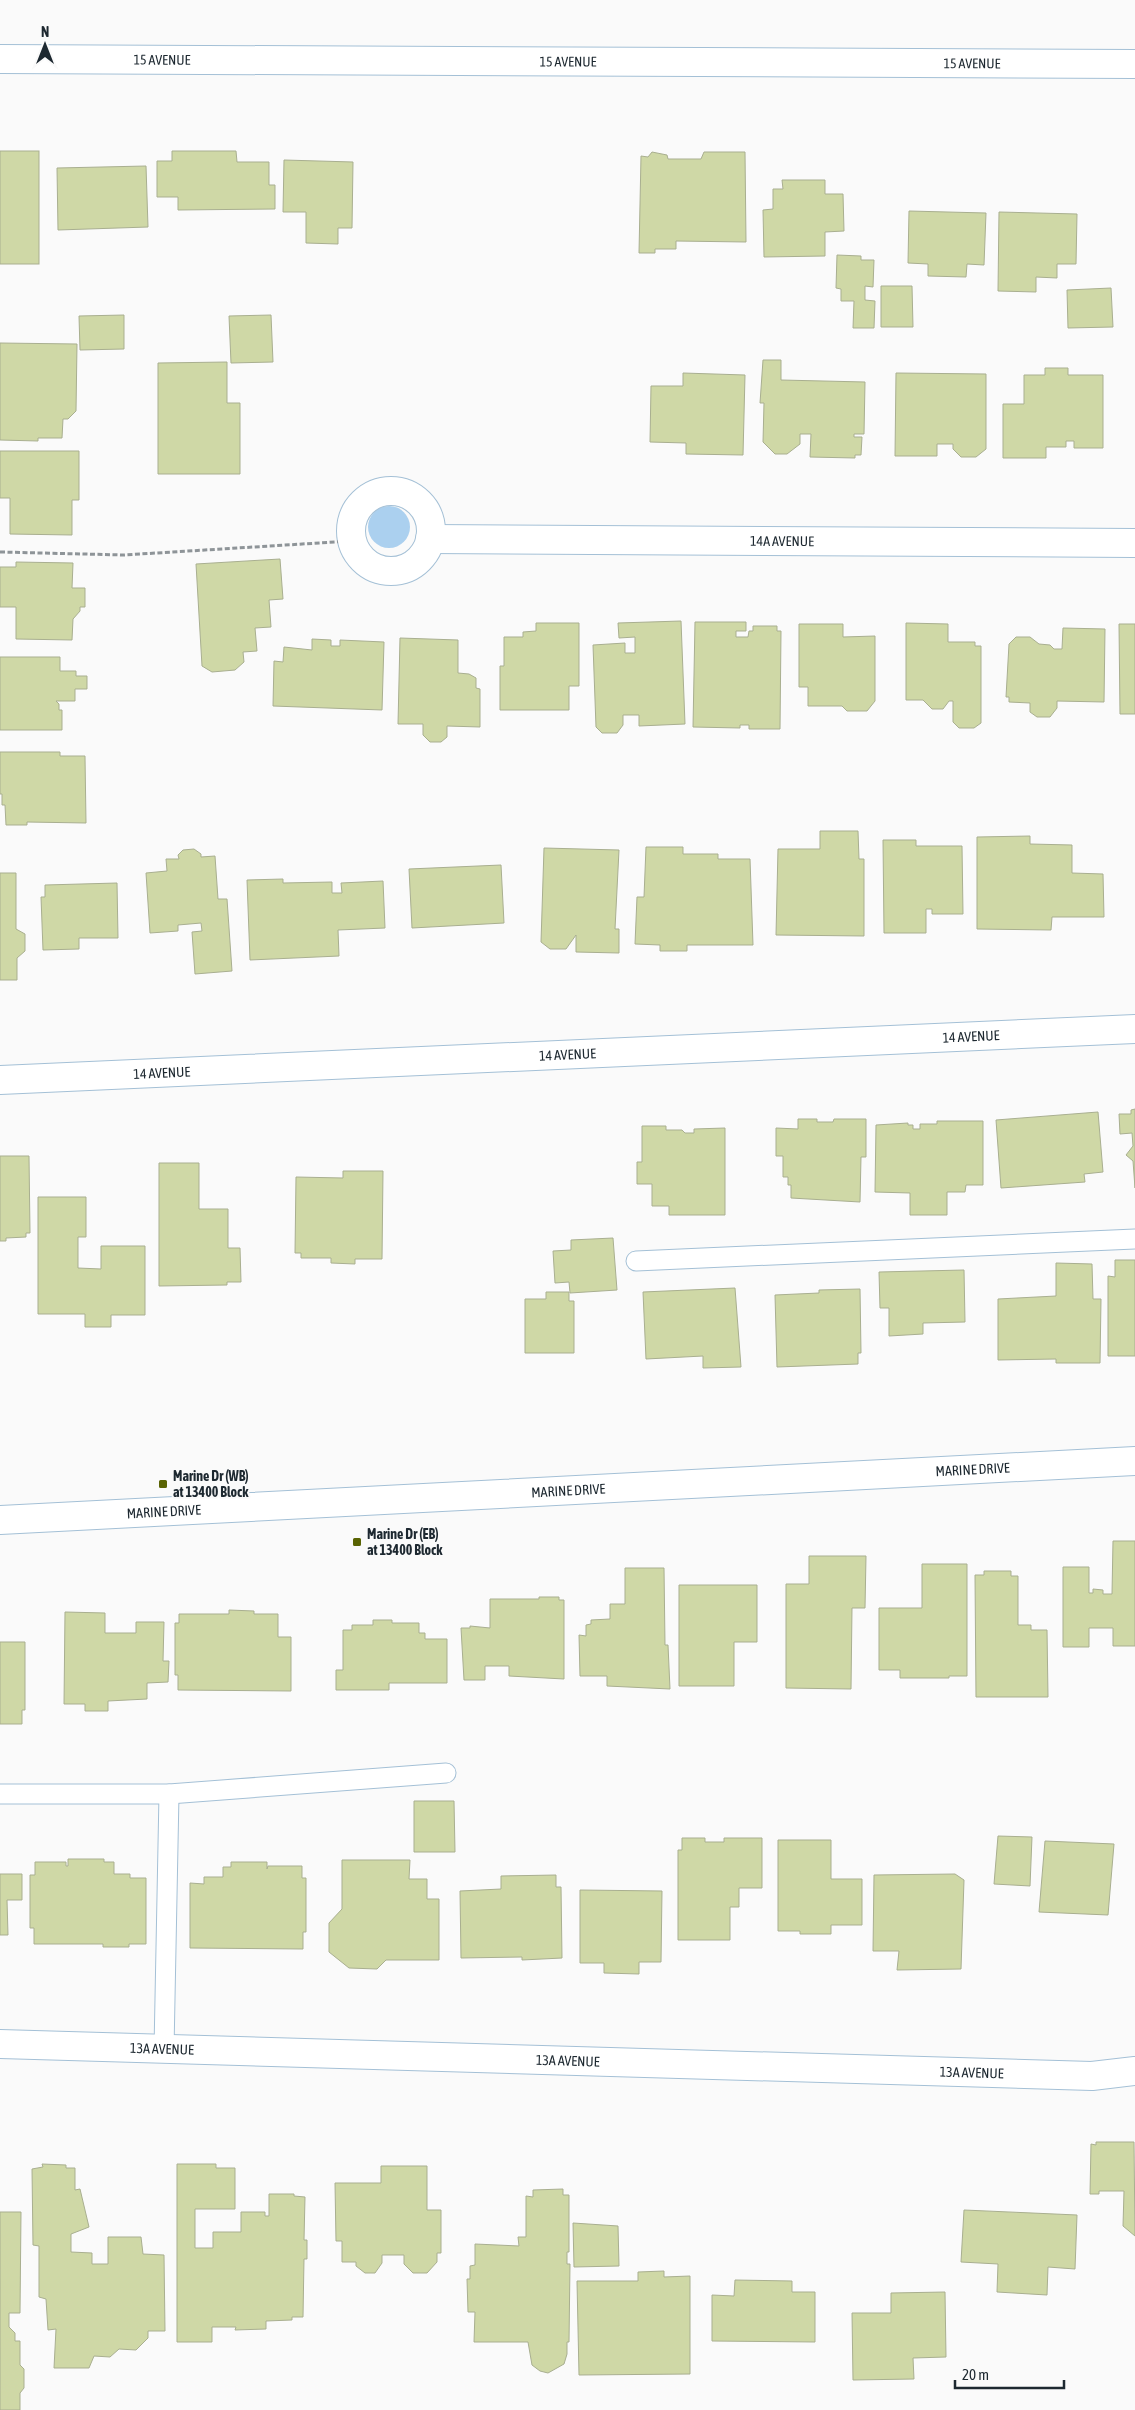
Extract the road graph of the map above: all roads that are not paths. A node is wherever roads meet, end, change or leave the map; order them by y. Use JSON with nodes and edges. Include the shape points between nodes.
{"nodes":[{"id":1,"x":0,"y":59,"type":"edge"},
{"id":2,"x":1135,"y":64,"type":"edge"},
{"id":3,"x":430,"y":539,"type":"junction"},
{"id":4,"x":1135,"y":543,"type":"edge"},
{"id":5,"x":1135,"y":1029,"type":"edge"},
{"id":6,"x":0,"y":1080,"type":"edge"},
{"id":7,"x":1135,"y":1239,"type":"edge"},
{"id":8,"x":636,"y":1261,"type":"dead end"},
{"id":9,"x":1135,"y":1461,"type":"edge"},
{"id":10,"x":0,"y":1520,"type":"edge"},
{"id":11,"x":446,"y":1773,"type":"dead end"},
{"id":12,"x":0,"y":1794,"type":"edge"},
{"id":13,"x":169,"y":1794,"type":"junction"},
{"id":14,"x":0,"y":2044,"type":"edge"},
{"id":15,"x":164,"y":2050,"type":"junction"},
{"id":16,"x":1135,"y":2072,"type":"edge"}],
"edges":[{"from":1,"to":2,"type":"street","name":"15 AVENUE"},
{"from":3,"to":3,"type":"street","via":[[426,550],[409,567],[386,571],[364,561],[352,541],[350,528],[360,504],[383,491],[396,491],[420,502],[431,526]]},
{"from":3,"to":4,"type":"street","name":"14A AVENUE"},
{"from":5,"to":6,"type":"street","name":"14 AVENUE"},
{"from":7,"to":8,"type":"lane"},
{"from":9,"to":10,"type":"street","name":"MARINE DRIVE"},
{"from":11,"to":13,"type":"lane"},
{"from":12,"to":13,"type":"lane"},
{"from":13,"to":15,"type":"lane"},
{"from":14,"to":15,"type":"street","name":"13A AVENUE"},
{"from":15,"to":16,"type":"street","name":"13A AVENUE","via":[[1092,2076]]}]}
